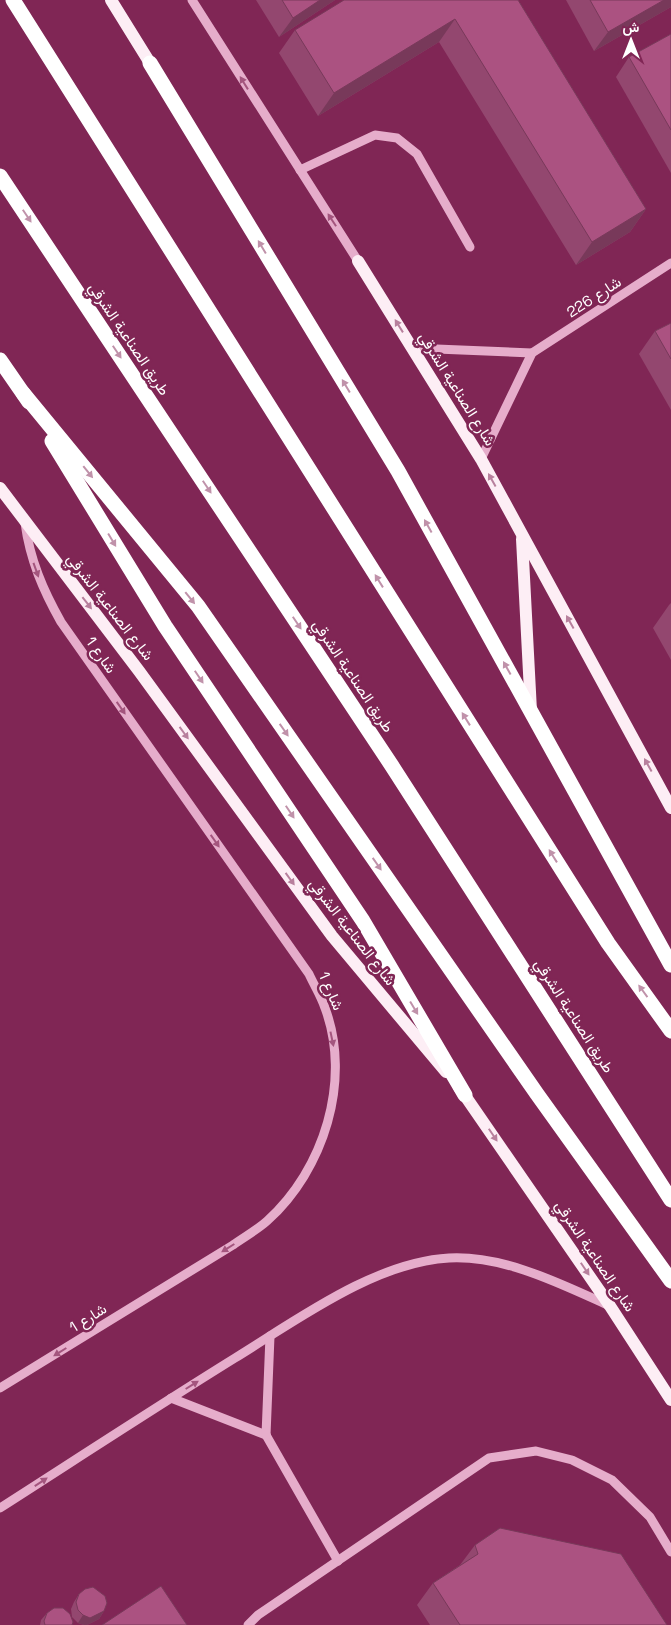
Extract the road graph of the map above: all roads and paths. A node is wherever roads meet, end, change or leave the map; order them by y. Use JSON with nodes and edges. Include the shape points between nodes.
{"nodes":[{"id":1,"x":13,"y":0,"type":"edge"},
{"id":2,"x":110,"y":0,"type":"edge"},
{"id":3,"x":192,"y":0,"type":"edge"},
{"id":4,"x":150,"y":63,"type":"joint"},
{"id":5,"x":300,"y":170,"type":"junction"},
{"id":6,"x":0,"y":176,"type":"edge"},
{"id":7,"x":470,"y":247,"type":"dead end"},
{"id":8,"x":358,"y":261,"type":"joint"},
{"id":9,"x":671,"y":263,"type":"edge"},
{"id":10,"x":412,"y":348,"type":"junction"},
{"id":11,"x":532,"y":353,"type":"junction"},
{"id":12,"x":0,"y":360,"type":"edge"},
{"id":13,"x":24,"y":394,"type":"junction"},
{"id":14,"x":481,"y":460,"type":"junction"},
{"id":15,"x":0,"y":488,"type":"edge"},
{"id":16,"x":25,"y":523,"type":"junction"},
{"id":17,"x":522,"y":534,"type":"junction"},
{"id":18,"x":531,"y":711,"type":"junction"},
{"id":19,"x":671,"y":808,"type":"edge"},
{"id":20,"x":671,"y":965,"type":"edge"},
{"id":21,"x":671,"y":1031,"type":"edge"},
{"id":22,"x":465,"y":1095,"type":"junction"},
{"id":23,"x":671,"y":1200,"type":"edge"},
{"id":24,"x":671,"y":1281,"type":"edge"},
{"id":25,"x":610,"y":1306,"type":"junction"},
{"id":26,"x":270,"y":1336,"type":"junction"},
{"id":27,"x":0,"y":1388,"type":"edge"},
{"id":28,"x":172,"y":1398,"type":"junction"},
{"id":29,"x":671,"y":1400,"type":"edge"},
{"id":30,"x":266,"y":1435,"type":"junction"},
{"id":31,"x":0,"y":1508,"type":"edge"},
{"id":32,"x":671,"y":1552,"type":"edge"},
{"id":33,"x":338,"y":1562,"type":"junction"},
{"id":34,"x":248,"y":1625,"type":"edge"}],
"edges":[{"from":21,"to":1,"type":"highway","one_way":true,"via":[[608,943]]},
{"from":2,"to":4,"type":"main road"},
{"from":5,"to":3,"type":"street","name":"شارع الصناعية الشرقي","one_way":true},
{"from":18,"to":4,"type":"highway","one_way":true,"via":[[398,471]]},
{"from":5,"to":7,"type":"street","via":[[375,135],[397,138],[417,154]]},
{"from":8,"to":5,"type":"street","name":"شارع الصناعية الشرقي","one_way":true},
{"from":6,"to":23,"type":"highway","name":"طريق الصناعية الشرقي","one_way":true,"via":[[392,766]]},
{"from":10,"to":8,"type":"main road","name":"شارع الصناعية الشرقي","one_way":true},
{"from":9,"to":11,"type":"street","name":"شارع 226"},
{"from":10,"to":11,"type":"street"},
{"from":10,"to":14,"type":"main road","name":"شارع الصناعية الشرقي"},
{"from":11,"to":14,"type":"street"},
{"from":12,"to":13,"type":"highway"},
{"from":13,"to":22,"type":"highway","one_way":true,"via":[[165,626],[363,921]]},
{"from":13,"to":24,"type":"highway","one_way":true,"via":[[198,606]]},
{"from":17,"to":14,"type":"main road","name":"شارع الصناعية الشرقي","one_way":true},
{"from":15,"to":16,"type":"main road","name":"شارع الصناعية الشرقي"},
{"from":16,"to":22,"type":"main road","name":"شارع الصناعية الشرقي","one_way":true,"via":[[139,671],[332,936]]},
{"from":16,"to":27,"type":"street","name":"شارع 1","one_way":true,"via":[[36,573],[61,622],[309,974],[326,1009],[334,1046],[335,1084],[328,1122],[314,1158],[268,1220],[233,1245]]},
{"from":17,"to":18,"type":"main road"},
{"from":19,"to":17,"type":"main road","name":"شارع الصناعية الشرقي","one_way":true},
{"from":18,"to":20,"type":"highway"},
{"from":22,"to":25,"type":"main road","name":"شارع الصناعية الشرقي","one_way":true},
{"from":25,"to":26,"type":"street","via":[[547,1278],[502,1263],[450,1258],[409,1264],[368,1280]]},
{"from":25,"to":29,"type":"main road","name":"شارع الصناعية الشرقي"},
{"from":28,"to":26,"type":"street","one_way":true},
{"from":26,"to":30,"type":"street"},
{"from":28,"to":30,"type":"street"},
{"from":31,"to":28,"type":"street","one_way":true},
{"from":30,"to":33,"type":"street"},
{"from":32,"to":33,"type":"street","via":[[650,1517],[612,1480],[572,1460],[536,1451],[489,1458]]},
{"from":33,"to":34,"type":"street"}]}
